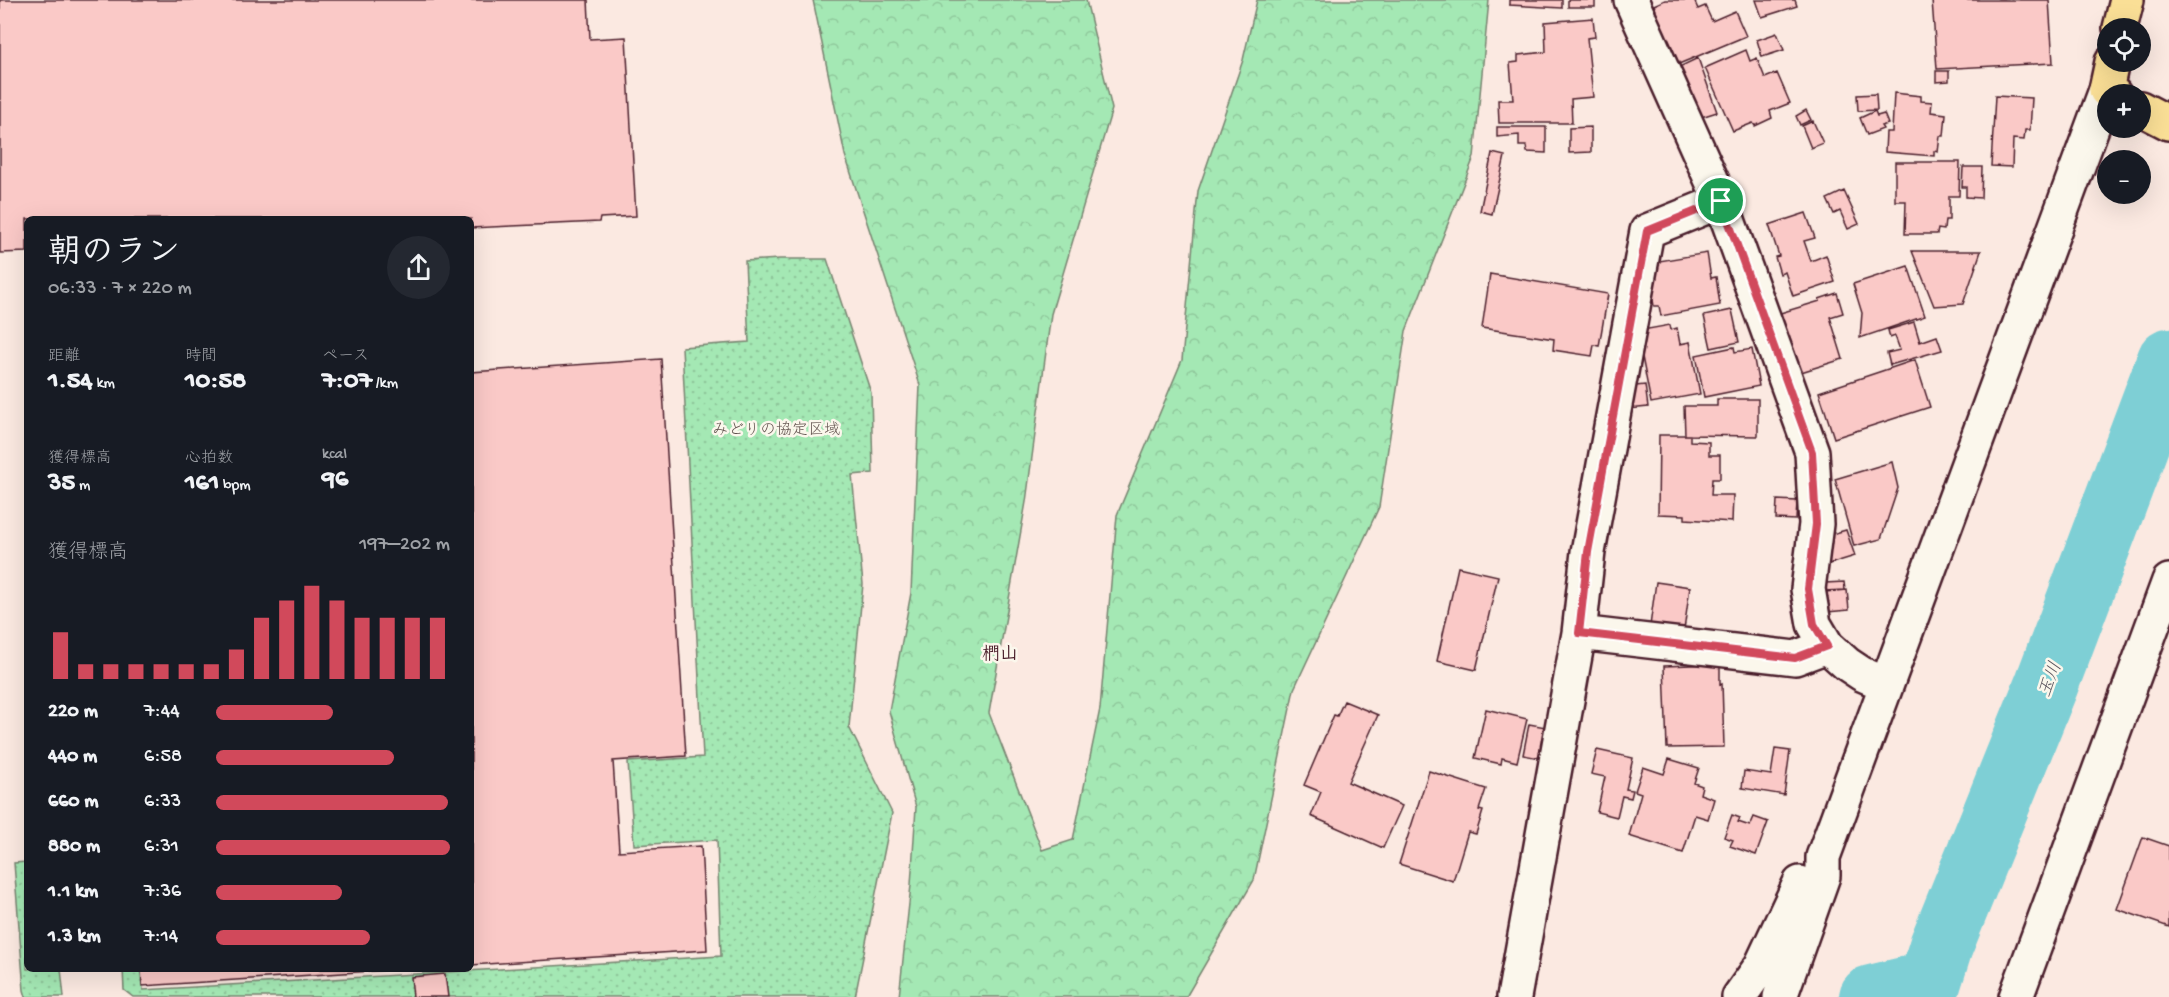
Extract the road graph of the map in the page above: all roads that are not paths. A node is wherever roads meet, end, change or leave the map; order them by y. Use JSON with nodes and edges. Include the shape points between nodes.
{"nodes":[{"id":1,"x":1631,"y":0,"type":"edge"},
{"id":2,"x":2127,"y":0,"type":"edge"},
{"id":3,"x":2122,"y":18,"type":"edge"},
{"id":4,"x":2114,"y":138,"type":"edge"},
{"id":5,"x":1721,"y":201,"type":"junction"},
{"id":6,"x":2169,"y":581,"type":"edge"},
{"id":7,"x":1579,"y":633,"type":"junction"},
{"id":8,"x":1827,"y":646,"type":"junction"},
{"id":9,"x":1885,"y":684,"type":"junction"},
{"id":10,"x":1822,"y":857,"type":"junction"},
{"id":11,"x":1514,"y":997,"type":"edge"},
{"id":12,"x":1739,"y":997,"type":"edge"},
{"id":13,"x":1780,"y":997,"type":"edge"},
{"id":14,"x":2016,"y":997,"type":"edge"}],
"edges":[{"from":1,"to":5,"type":"street"},
{"from":2,"to":3,"type":"main road"},
{"from":4,"to":9,"type":"street"},
{"from":5,"to":7,"type":"street","via":[[1647,231],[1588,552]]},
{"from":5,"to":8,"type":"street","via":[[1812,452],[1816,524],[1808,589],[1814,624]]},
{"from":6,"to":14,"type":"street"},
{"from":7,"to":8,"type":"street","via":[[1795,658]]},
{"from":7,"to":11,"type":"street"},
{"from":8,"to":9,"type":"street","via":[[1862,674]]},
{"from":9,"to":10,"type":"street"},
{"from":10,"to":12,"type":"street","via":[[1804,873],[1761,966]]},
{"from":10,"to":13,"type":"street","via":[[1823,876]]}]}
